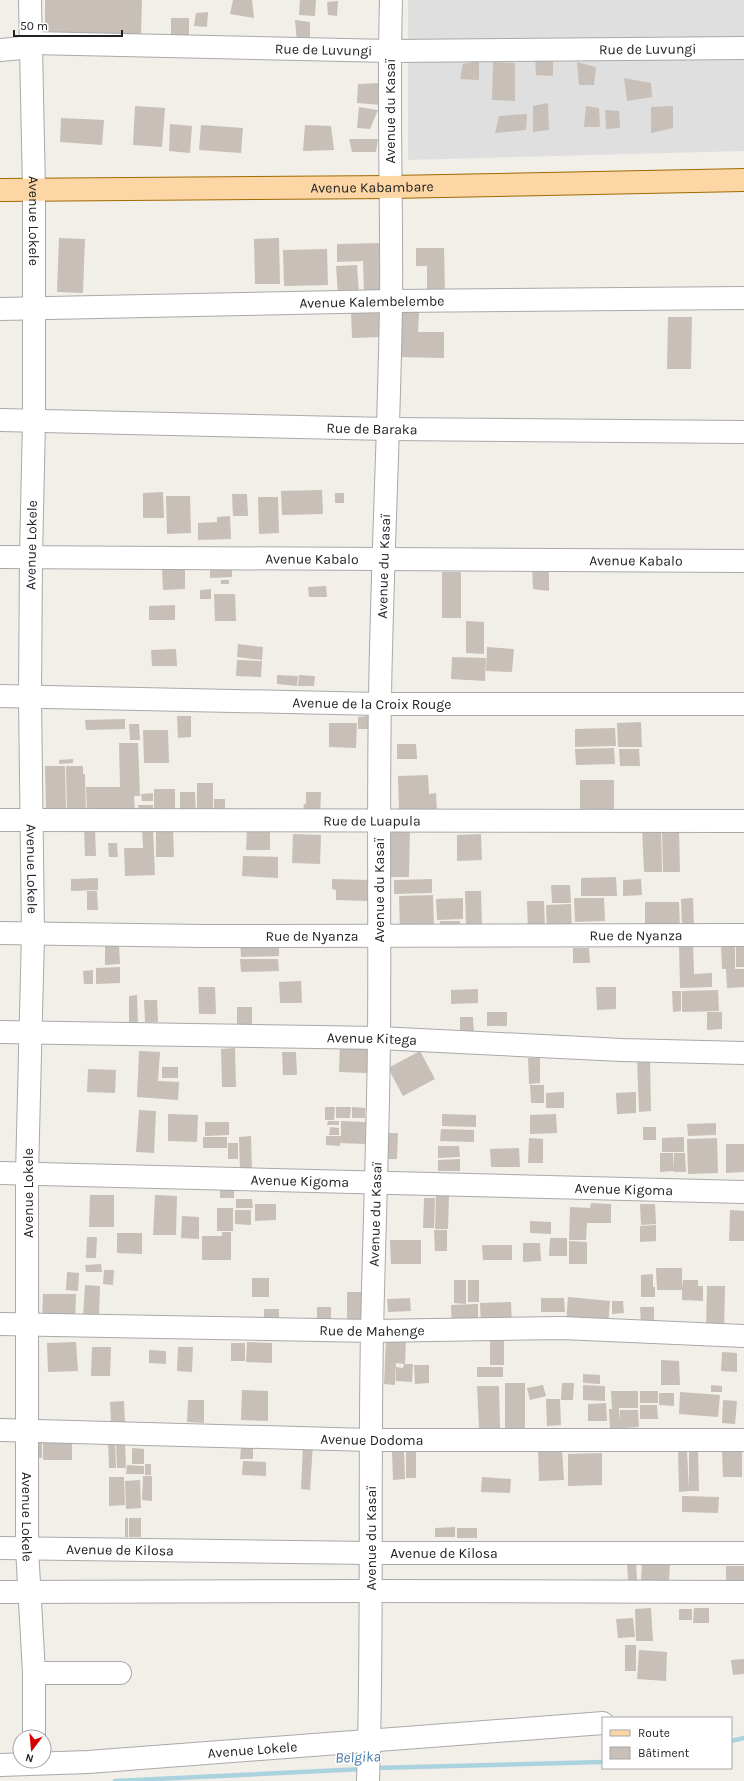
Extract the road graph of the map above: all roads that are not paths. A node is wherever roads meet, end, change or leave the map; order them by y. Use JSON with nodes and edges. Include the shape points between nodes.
{"nodes":[{"id":1,"x":30,"y":0,"type":"edge"},
{"id":2,"x":392,"y":0,"type":"edge"},
{"id":3,"x":32,"y":42,"type":"junction"},
{"id":4,"x":744,"y":48,"type":"edge"},
{"id":5,"x":0,"y":50,"type":"edge"},
{"id":6,"x":390,"y":51,"type":"junction"},
{"id":7,"x":744,"y":180,"type":"edge"},
{"id":8,"x":390,"y":187,"type":"junction"},
{"id":9,"x":0,"y":190,"type":"edge"},
{"id":10,"x":34,"y":190,"type":"junction"},
{"id":11,"x":744,"y":298,"type":"edge"},
{"id":12,"x":391,"y":301,"type":"junction"},
{"id":13,"x":0,"y":309,"type":"edge"},
{"id":14,"x":34,"y":309,"type":"junction"},
{"id":15,"x":0,"y":420,"type":"edge"},
{"id":16,"x":34,"y":421,"type":"junction"},
{"id":17,"x":388,"y":429,"type":"junction"},
{"id":18,"x":744,"y":432,"type":"edge"},
{"id":19,"x":0,"y":558,"type":"edge"},
{"id":20,"x":30,"y":558,"type":"junction"},
{"id":21,"x":383,"y":560,"type":"junction"},
{"id":22,"x":744,"y":561,"type":"edge"},
{"id":23,"x":0,"y":696,"type":"edge"},
{"id":24,"x":30,"y":696,"type":"junction"},
{"id":25,"x":380,"y":704,"type":"junction"},
{"id":26,"x":744,"y":704,"type":"edge"},
{"id":27,"x":0,"y":820,"type":"edge"},
{"id":28,"x":31,"y":820,"type":"junction"},
{"id":29,"x":379,"y":820,"type":"junction"},
{"id":30,"x":744,"y":821,"type":"edge"},
{"id":31,"x":0,"y":933,"type":"edge"},
{"id":32,"x":33,"y":934,"type":"junction"},
{"id":33,"x":379,"y":935,"type":"junction"},
{"id":34,"x":744,"y":935,"type":"edge"},
{"id":35,"x":0,"y":1032,"type":"edge"},
{"id":36,"x":31,"y":1032,"type":"junction"},
{"id":37,"x":379,"y":1038,"type":"junction"},
{"id":38,"x":744,"y":1053,"type":"edge"},
{"id":39,"x":0,"y":1173,"type":"edge"},
{"id":40,"x":27,"y":1174,"type":"junction"},
{"id":41,"x":376,"y":1183,"type":"junction"},
{"id":42,"x":744,"y":1192,"type":"edge"},
{"id":43,"x":0,"y":1324,"type":"edge"},
{"id":44,"x":28,"y":1324,"type":"junction"},
{"id":45,"x":372,"y":1331,"type":"junction"},
{"id":46,"x":744,"y":1336,"type":"edge"},
{"id":47,"x":0,"y":1430,"type":"edge"},
{"id":48,"x":27,"y":1431,"type":"junction"},
{"id":49,"x":370,"y":1440,"type":"junction"},
{"id":50,"x":744,"y":1440,"type":"edge"},
{"id":51,"x":0,"y":1548,"type":"edge"},
{"id":52,"x":28,"y":1548,"type":"junction"},
{"id":53,"x":371,"y":1553,"type":"junction"},
{"id":54,"x":744,"y":1553,"type":"edge"},
{"id":55,"x":370,"y":1591,"type":"junction"},
{"id":56,"x":0,"y":1592,"type":"edge"},
{"id":57,"x":30,"y":1592,"type":"junction"},
{"id":58,"x":744,"y":1592,"type":"edge"},
{"id":59,"x":34,"y":1673,"type":"junction"},
{"id":60,"x":120,"y":1673,"type":"dead end"},
{"id":61,"x":602,"y":1723,"type":"edge"},
{"id":62,"x":34,"y":1729,"type":"edge"},
{"id":63,"x":369,"y":1751,"type":"junction"},
{"id":64,"x":12,"y":1764,"type":"edge"},
{"id":65,"x":0,"y":1765,"type":"edge"},
{"id":66,"x":52,"y":1765,"type":"edge"},
{"id":67,"x":85,"y":1771,"type":"edge"},
{"id":68,"x":368,"y":1781,"type":"edge"}],
"edges":[{"from":1,"to":3,"type":"street","name":"Avenue Lokele"},
{"from":2,"to":6,"type":"street","name":"Avenue du Kasaï"},
{"from":3,"to":5,"type":"street","name":"Rue de Luvungi","via":[[22,48]]},
{"from":3,"to":6,"type":"street","name":"Rue de Luvungi"},
{"from":3,"to":10,"type":"street","name":"Avenue Lokele"},
{"from":4,"to":6,"type":"street","name":"Rue de Luvungi"},
{"from":6,"to":8,"type":"street","name":"Avenue du Kasaï"},
{"from":7,"to":8,"type":"main road","name":"Avenue Kabambare"},
{"from":8,"to":10,"type":"main road","name":"Avenue Kabambare"},
{"from":8,"to":12,"type":"street","name":"Avenue du Kasaï"},
{"from":9,"to":10,"type":"main road","name":"Avenue Kabambare"},
{"from":10,"to":14,"type":"street","name":"Avenue Lokele"},
{"from":11,"to":12,"type":"street","name":"Avenue Kalembelembe"},
{"from":12,"to":14,"type":"street","name":"Avenue Kalembelembe"},
{"from":12,"to":17,"type":"street","name":"Avenue du Kasaï"},
{"from":13,"to":14,"type":"street","name":"Avenue Kalembelembe"},
{"from":14,"to":16,"type":"street","name":"Avenue Lokele"},
{"from":15,"to":16,"type":"street","name":"Rue de Baraka"},
{"from":16,"to":17,"type":"street","name":"Rue de Baraka"},
{"from":16,"to":20,"type":"street","name":"Avenue Lokele"},
{"from":17,"to":18,"type":"street","name":"Rue de Baraka"},
{"from":17,"to":21,"type":"street","name":"Avenue du Kasaï"},
{"from":19,"to":20,"type":"street","name":"Avenue Kabalo"},
{"from":20,"to":21,"type":"street","name":"Avenue Kabalo"},
{"from":20,"to":24,"type":"street","name":"Avenue Lokele"},
{"from":21,"to":22,"type":"street","name":"Avenue Kabalo"},
{"from":21,"to":25,"type":"street","name":"Avenue du Kasaï"},
{"from":23,"to":24,"type":"street","name":"Avenue de la Croix Rouge"},
{"from":24,"to":25,"type":"street","name":"Avenue de la Croix Rouge"},
{"from":24,"to":28,"type":"street","name":"Avenue Lokele"},
{"from":25,"to":26,"type":"street","name":"Avenue de la Croix Rouge"},
{"from":25,"to":29,"type":"street","name":"Avenue du Kasaï"},
{"from":27,"to":28,"type":"street","name":"Rue de Luapula"},
{"from":28,"to":29,"type":"street","name":"Rue de Luapula"},
{"from":28,"to":32,"type":"street","name":"Avenue Lokele"},
{"from":29,"to":30,"type":"street","name":"Rue de Luapula"},
{"from":29,"to":33,"type":"street","name":"Avenue du Kasaï"},
{"from":31,"to":32,"type":"street","name":"Rue de Nyanza"},
{"from":32,"to":33,"type":"street","name":"Rue de Nyanza"},
{"from":32,"to":36,"type":"street","name":"Avenue Lokele"},
{"from":33,"to":34,"type":"street","name":"Rue de Nyanza"},
{"from":33,"to":37,"type":"street","name":"Avenue du Kasaï"},
{"from":35,"to":36,"type":"street","name":"Avenue Kitega"},
{"from":36,"to":37,"type":"street","name":"Avenue Kitega"},
{"from":36,"to":40,"type":"street","name":"Avenue Lokele"},
{"from":37,"to":38,"type":"street","name":"Avenue Kitega","via":[[622,1050]]},
{"from":37,"to":41,"type":"street","name":"Avenue du Kasaï"},
{"from":39,"to":40,"type":"street","name":"Avenue Kigoma"},
{"from":40,"to":41,"type":"street","name":"Avenue Kigoma"},
{"from":40,"to":44,"type":"street","name":"Avenue Lokele"},
{"from":41,"to":42,"type":"street","name":"Avenue Kigoma"},
{"from":41,"to":45,"type":"street","name":"Avenue du Kasaï"},
{"from":43,"to":44,"type":"street","name":"Rue de Mahenge"},
{"from":44,"to":45,"type":"street","name":"Rue de Mahenge"},
{"from":44,"to":48,"type":"street","name":"Avenue Lokele"},
{"from":45,"to":46,"type":"street","name":"Rue de Mahenge","via":[[562,1328]]},
{"from":45,"to":49,"type":"street","name":"Avenue du Kasaï"},
{"from":47,"to":48,"type":"street","name":"Avenue Dodoma"},
{"from":48,"to":49,"type":"street","name":"Avenue Dodoma"},
{"from":48,"to":52,"type":"street","name":"Avenue Lokele"},
{"from":49,"to":50,"type":"street","name":"Avenue Dodoma"},
{"from":49,"to":53,"type":"street","name":"Avenue du Kasaï"},
{"from":51,"to":52,"type":"street","name":"Avenue de Kilosa"},
{"from":52,"to":53,"type":"street","name":"Avenue de Kilosa"},
{"from":52,"to":57,"type":"street","name":"Avenue Lokele"},
{"from":53,"to":54,"type":"street","name":"Avenue de Kilosa"},
{"from":53,"to":55,"type":"street","name":"Avenue du Kasaï"},
{"from":55,"to":57,"type":"street"},
{"from":55,"to":58,"type":"street"},
{"from":55,"to":63,"type":"street","name":"Avenue du Kasaï"},
{"from":56,"to":57,"type":"street"},
{"from":57,"to":59,"type":"street","name":"Avenue Lokele"},
{"from":59,"to":60,"type":"street"},
{"from":59,"to":62,"type":"street","name":"Avenue Lokele"},
{"from":61,"to":63,"type":"street","name":"Avenue Lokele"},
{"from":63,"to":67,"type":"street","name":"Avenue Lokele"},
{"from":63,"to":68,"type":"street","name":"Avenue du Kasaï"},
{"from":64,"to":65,"type":"street","name":"Avenue Lokele"},
{"from":66,"to":67,"type":"street","name":"Avenue Lokele"}]}
